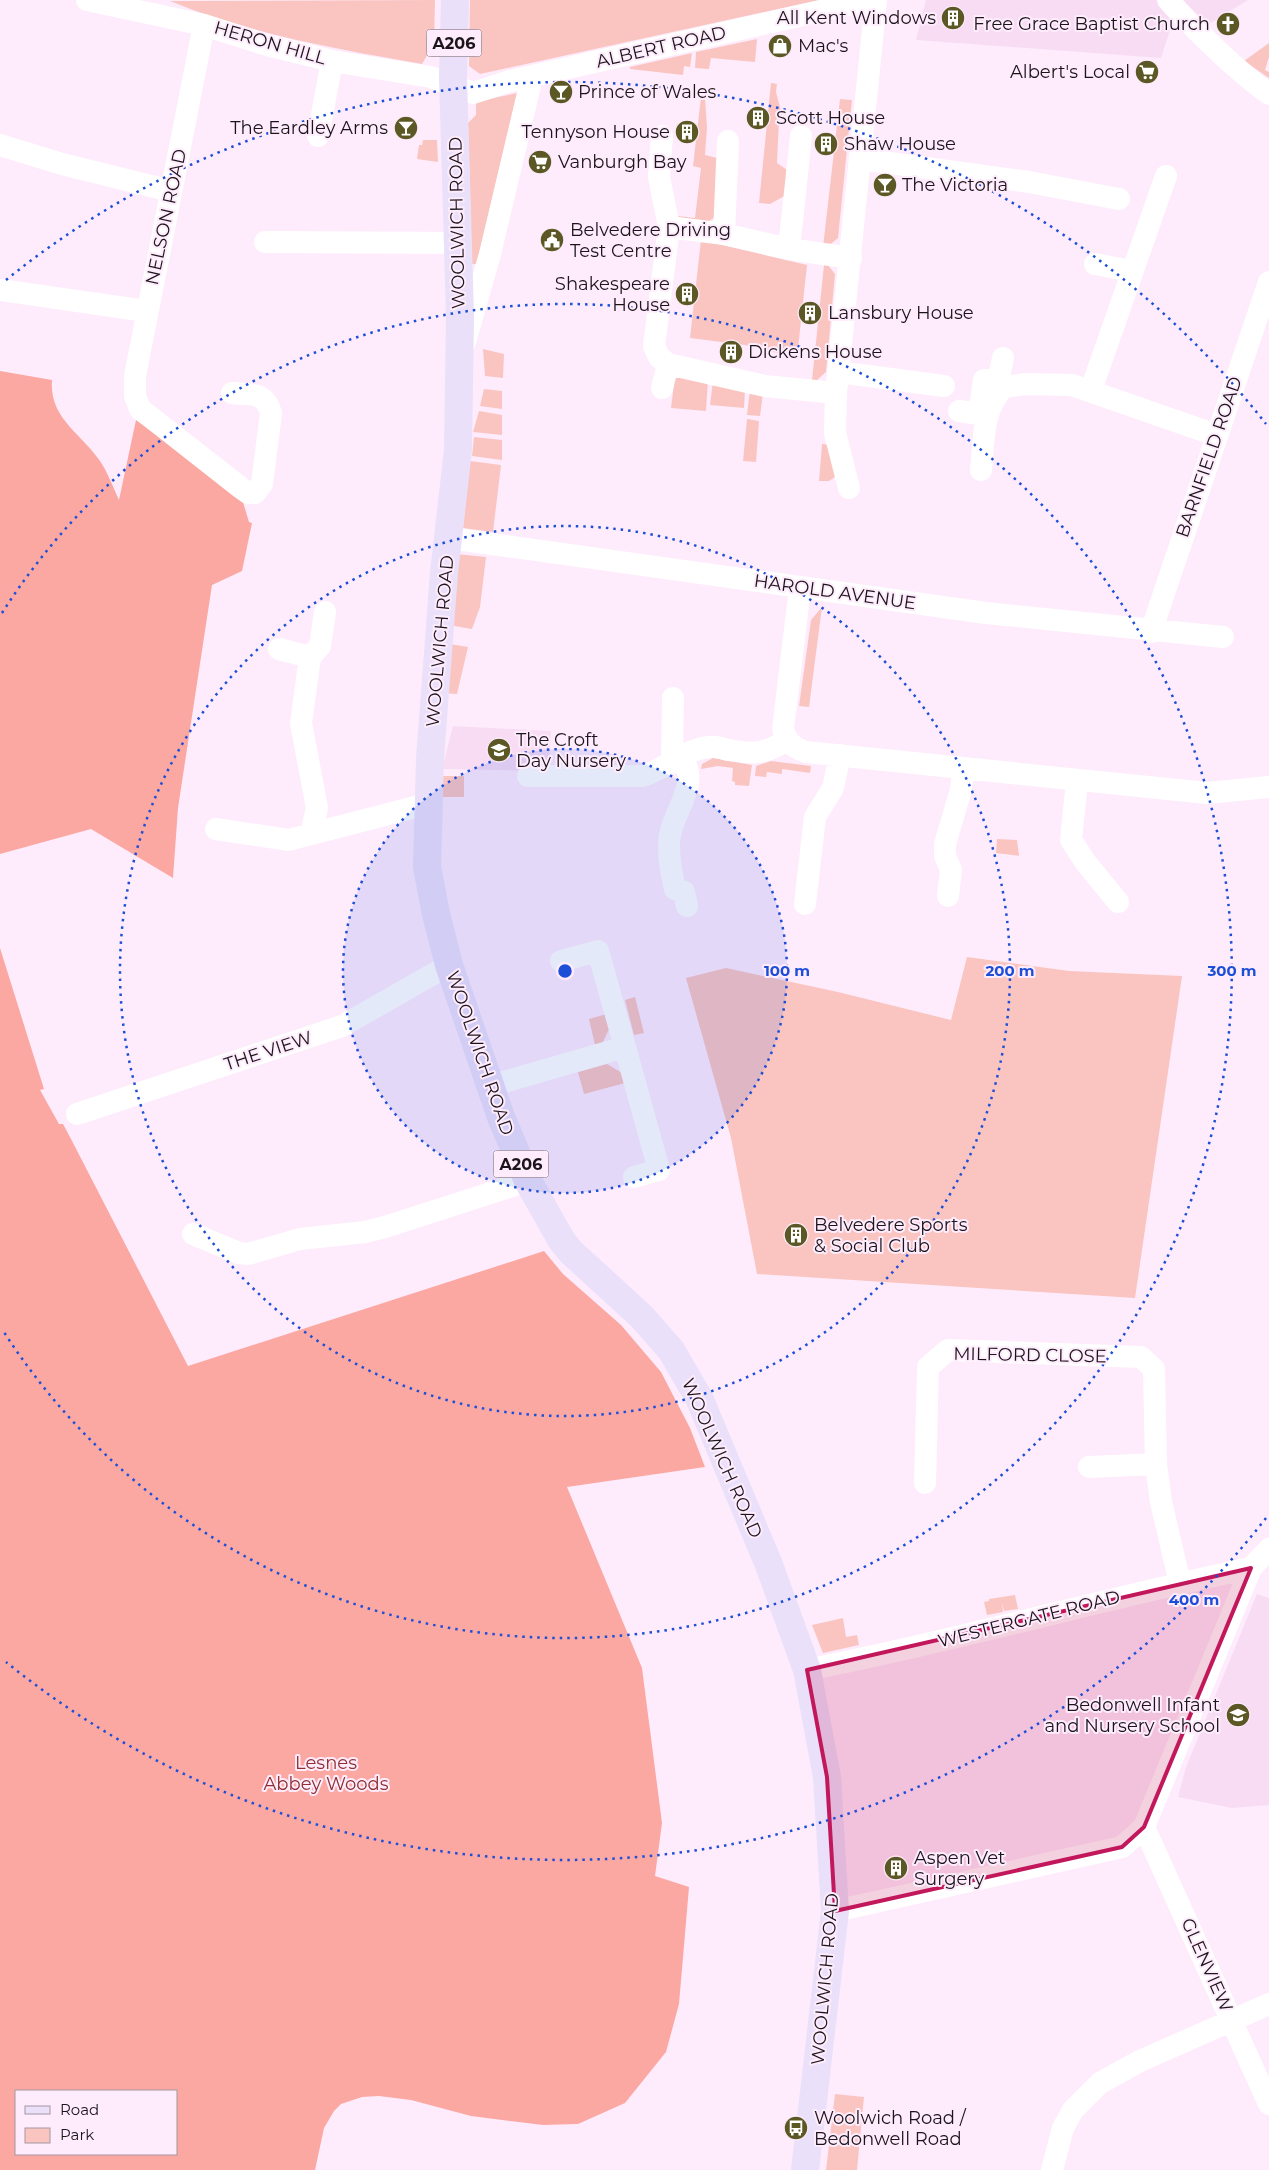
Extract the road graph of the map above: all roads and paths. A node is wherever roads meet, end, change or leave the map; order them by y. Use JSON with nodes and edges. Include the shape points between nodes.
{"nodes":[{"id":1,"x":87,"y":0,"type":"edge"},
{"id":2,"x":455,"y":0,"type":"edge"},
{"id":3,"x":870,"y":0,"type":"edge"},
{"id":4,"x":876,"y":0,"type":"edge"},
{"id":5,"x":1168,"y":0,"type":"edge"},
{"id":6,"x":128,"y":4,"type":"edge"},
{"id":7,"x":204,"y":25,"type":"junction"},
{"id":8,"x":332,"y":61,"type":"junction"},
{"id":9,"x":532,"y":77,"type":"junction"},
{"id":10,"x":453,"y":87,"type":"junction"},
{"id":11,"x":1269,"y":94,"type":"edge"},
{"id":12,"x":318,"y":136,"type":"dead end"},
{"id":13,"x":662,"y":136,"type":"dead end"},
{"id":14,"x":801,"y":136,"type":"dead end"},
{"id":15,"x":728,"y":141,"type":"dead end"},
{"id":16,"x":0,"y":145,"type":"edge"},
{"id":17,"x":861,"y":160,"type":"junction"},
{"id":18,"x":1166,"y":176,"type":"dead end"},
{"id":19,"x":172,"y":191,"type":"junction"},
{"id":20,"x":1119,"y":199,"type":"dead end"},
{"id":21,"x":669,"y":227,"type":"junction"},
{"id":22,"x":724,"y":234,"type":"junction"},
{"id":23,"x":266,"y":242,"type":"dead end"},
{"id":24,"x":458,"y":243,"type":"junction"},
{"id":25,"x":789,"y":249,"type":"junction"},
{"id":26,"x":851,"y":258,"type":"junction"},
{"id":27,"x":1095,"y":264,"type":"dead end"},
{"id":28,"x":1131,"y":271,"type":"junction"},
{"id":29,"x":1269,"y":282,"type":"edge"},
{"id":30,"x":0,"y":290,"type":"edge"},
{"id":31,"x":146,"y":311,"type":"junction"},
{"id":32,"x":1003,"y":358,"type":"dead end"},
{"id":33,"x":460,"y":360,"type":"junction"},
{"id":34,"x":668,"y":364,"type":"junction"},
{"id":35,"x":837,"y":382,"type":"junction"},
{"id":36,"x":944,"y":386,"type":"dead end"},
{"id":37,"x":662,"y":388,"type":"dead end"},
{"id":38,"x":1091,"y":390,"type":"junction"},
{"id":39,"x":232,"y":393,"type":"dead end"},
{"id":40,"x":975,"y":413,"type":"junction"},
{"id":41,"x":1216,"y":435,"type":"junction"},
{"id":42,"x":981,"y":470,"type":"dead end"},
{"id":43,"x":849,"y":488,"type":"dead end"},
{"id":44,"x":449,"y":538,"type":"junction"},
{"id":45,"x":800,"y":588,"type":"junction"},
{"id":46,"x":325,"y":612,"type":"dead end"},
{"id":47,"x":1151,"y":632,"type":"junction"},
{"id":48,"x":1222,"y":637,"type":"dead end"},
{"id":49,"x":280,"y":649,"type":"dead end"},
{"id":50,"x":310,"y":657,"type":"junction"},
{"id":51,"x":673,"y":698,"type":"dead end"},
{"id":52,"x":786,"y":740,"type":"junction"},
{"id":53,"x":840,"y":755,"type":"junction"},
{"id":54,"x":677,"y":760,"type":"junction"},
{"id":55,"x":964,"y":769,"type":"junction"},
{"id":56,"x":528,"y":776,"type":"dead end"},
{"id":57,"x":1077,"y":781,"type":"junction"},
{"id":58,"x":1269,"y":787,"type":"edge"},
{"id":59,"x":427,"y":804,"type":"junction"},
{"id":60,"x":216,"y":829,"type":"dead end"},
{"id":61,"x":311,"y":834,"type":"junction"},
{"id":62,"x":948,"y":896,"type":"dead end"},
{"id":63,"x":1118,"y":902,"type":"dead end"},
{"id":64,"x":805,"y":904,"type":"dead end"},
{"id":65,"x":687,"y":906,"type":"dead end"},
{"id":66,"x":561,"y":961,"type":"dead end"},
{"id":67,"x":449,"y":965,"type":"junction"},
{"id":68,"x":625,"y":1048,"type":"junction"},
{"id":69,"x":490,"y":1086,"type":"junction"},
{"id":70,"x":77,"y":1114,"type":"dead end"},
{"id":71,"x":634,"y":1177,"type":"dead end"},
{"id":72,"x":528,"y":1181,"type":"junction"},
{"id":73,"x":193,"y":1234,"type":"dead end"},
{"id":74,"x":1156,"y":1464,"type":"junction"},
{"id":75,"x":1089,"y":1467,"type":"dead end"},
{"id":76,"x":925,"y":1483,"type":"dead end"},
{"id":77,"x":1269,"y":1549,"type":"edge"},
{"id":78,"x":1251,"y":1568,"type":"junction"},
{"id":79,"x":1180,"y":1583,"type":"junction"},
{"id":80,"x":807,"y":1670,"type":"junction"},
{"id":81,"x":1144,"y":1827,"type":"junction"},
{"id":82,"x":835,"y":1911,"type":"junction"},
{"id":83,"x":1269,"y":2004,"type":"edge"},
{"id":84,"x":1232,"y":2021,"type":"junction"},
{"id":85,"x":1269,"y":2104,"type":"edge"},
{"id":86,"x":805,"y":2170,"type":"edge"},
{"id":87,"x":1052,"y":2170,"type":"edge"}],
"edges":[{"from":1,"to":6,"type":"street","name":"HERON HILL"},
{"from":2,"to":10,"type":"main road","number":"A206"},
{"from":3,"to":9,"type":"street","name":"ALBERT ROAD"},
{"from":4,"to":17,"type":"street"},
{"from":5,"to":11,"type":"street","via":[[1204,40]]},
{"from":6,"to":7,"type":"street","name":"HERON HILL"},
{"from":7,"to":8,"type":"street","name":"HERON HILL"},
{"from":7,"to":19,"type":"street","name":"NELSON ROAD"},
{"from":8,"to":10,"type":"street","name":"HERON HILL","via":[[431,77]]},
{"from":8,"to":12,"type":"street"},
{"from":9,"to":10,"type":"street","name":"ALBERT ROAD","via":[[473,93]]},
{"from":9,"to":33,"type":"street","name":"WOOLWICH ROAD","via":[[490,254]]},
{"from":10,"to":24,"type":"main road","name":"WOOLWICH ROAD","number":"A206"},
{"from":13,"to":21,"type":"street","via":[[659,177]]},
{"from":14,"to":25,"type":"street"},
{"from":15,"to":22,"type":"street"},
{"from":16,"to":19,"type":"street"},
{"from":17,"to":20,"type":"street","via":[[1030,182]]},
{"from":17,"to":26,"type":"street"},
{"from":18,"to":28,"type":"street"},
{"from":19,"to":31,"type":"street","name":"NELSON ROAD"},
{"from":21,"to":22,"type":"street"},
{"from":21,"to":34,"type":"street","via":[[654,346],[659,357]]},
{"from":22,"to":25,"type":"street"},
{"from":23,"to":24,"type":"street"},
{"from":24,"to":33,"type":"main road","name":"WOOLWICH ROAD","number":"A206"},
{"from":25,"to":26,"type":"street"},
{"from":26,"to":35,"type":"street"},
{"from":27,"to":28,"type":"street"},
{"from":28,"to":38,"type":"street"},
{"from":29,"to":41,"type":"street","name":"BARNFIELD ROAD"},
{"from":30,"to":31,"type":"street"},
{"from":31,"to":39,"type":"street","name":"NELSON ROAD","via":[[135,376],[135,396],[140,409],[241,488],[255,493],[262,484],[271,412],[262,396]]},
{"from":32,"to":40,"type":"street","via":[[998,382],[984,380]]},
{"from":33,"to":44,"type":"main road","name":"WOOLWICH ROAD","number":"A206","via":[[458,450]]},
{"from":34,"to":35,"type":"street","via":[[765,386]]},
{"from":34,"to":37,"type":"street"},
{"from":35,"to":36,"type":"street"},
{"from":35,"to":43,"type":"street","via":[[835,433]]},
{"from":38,"to":40,"type":"street","via":[[1057,384],[1004,387]]},
{"from":38,"to":41,"type":"street"},
{"from":40,"to":42,"type":"street"},
{"from":41,"to":47,"type":"street","name":"BARNFIELD ROAD"},
{"from":44,"to":45,"type":"street","name":"HAROLD AVENUE"},
{"from":44,"to":59,"type":"main road","name":"WOOLWICH ROAD","number":"A206"},
{"from":45,"to":47,"type":"street","name":"HAROLD AVENUE","via":[[986,614]]},
{"from":45,"to":52,"type":"street","via":[[783,729]]},
{"from":46,"to":50,"type":"street","via":[[320,646]]},
{"from":47,"to":48,"type":"street","name":"HAROLD AVENUE"},
{"from":49,"to":50,"type":"street"},
{"from":50,"to":61,"type":"street","via":[[301,723],[317,808]]},
{"from":51,"to":54,"type":"street"},
{"from":52,"to":53,"type":"street","via":[[794,748],[806,752]]},
{"from":52,"to":54,"type":"street","via":[[774,748],[754,754],[710,746]]},
{"from":53,"to":55,"type":"street"},
{"from":53,"to":64,"type":"street","via":[[833,788],[816,816]]},
{"from":54,"to":56,"type":"street","via":[[642,776]]},
{"from":54,"to":65,"type":"street","via":[[689,767],[690,781],[668,846],[675,889],[684,892]]},
{"from":55,"to":57,"type":"street"},
{"from":55,"to":62,"type":"street","via":[[945,844],[945,856],[951,870]]},
{"from":57,"to":58,"type":"street","via":[[1207,793]]},
{"from":57,"to":63,"type":"street","via":[[1071,840]]},
{"from":59,"to":61,"type":"street"},
{"from":59,"to":67,"type":"main road","name":"WOOLWICH ROAD","number":"A206","via":[[428,867]]},
{"from":60,"to":61,"type":"street","via":[[289,840]]},
{"from":66,"to":68,"type":"street","via":[[598,951]]},
{"from":67,"to":69,"type":"main road","name":"WOOLWICH ROAD","number":"A206"},
{"from":67,"to":70,"type":"street","name":"THE VIEW","via":[[342,1026]]},
{"from":68,"to":69,"type":"street"},
{"from":68,"to":71,"type":"street","via":[[665,1168]]},
{"from":69,"to":72,"type":"main road","name":"WOOLWICH ROAD","number":"A206"},
{"from":72,"to":73,"type":"street","via":[[385,1228],[300,1240],[258,1252],[239,1253]]},
{"from":72,"to":80,"type":"main road","name":"WOOLWICH ROAD","number":"A206","via":[[562,1241],[642,1317],[671,1350],[695,1392],[769,1565]]},
{"from":74,"to":75,"type":"street"},
{"from":74,"to":76,"type":"street","name":"MILFORD CLOSE","via":[[1154,1369],[1141,1357],[948,1350],[928,1367]]},
{"from":74,"to":79,"type":"street","name":"MILFORD CLOSE"},
{"from":77,"to":78,"type":"street"},
{"from":78,"to":79,"type":"street","name":"WESTERGATE ROAD"},
{"from":78,"to":81,"type":"street"},
{"from":79,"to":80,"type":"street","name":"WESTERGATE ROAD"},
{"from":80,"to":82,"type":"main road","name":"WOOLWICH ROAD","number":"A206","via":[[827,1777]]},
{"from":81,"to":82,"type":"street","via":[[1122,1847]]},
{"from":81,"to":84,"type":"street","name":"GLENVIEW"},
{"from":82,"to":86,"type":"main road","name":"WOOLWICH ROAD","number":"A206"},
{"from":83,"to":84,"type":"street"},
{"from":84,"to":85,"type":"street","name":"GLENVIEW"},
{"from":84,"to":87,"type":"street","via":[[1140,2061],[1100,2083],[1073,2110],[1063,2128]]}]}
